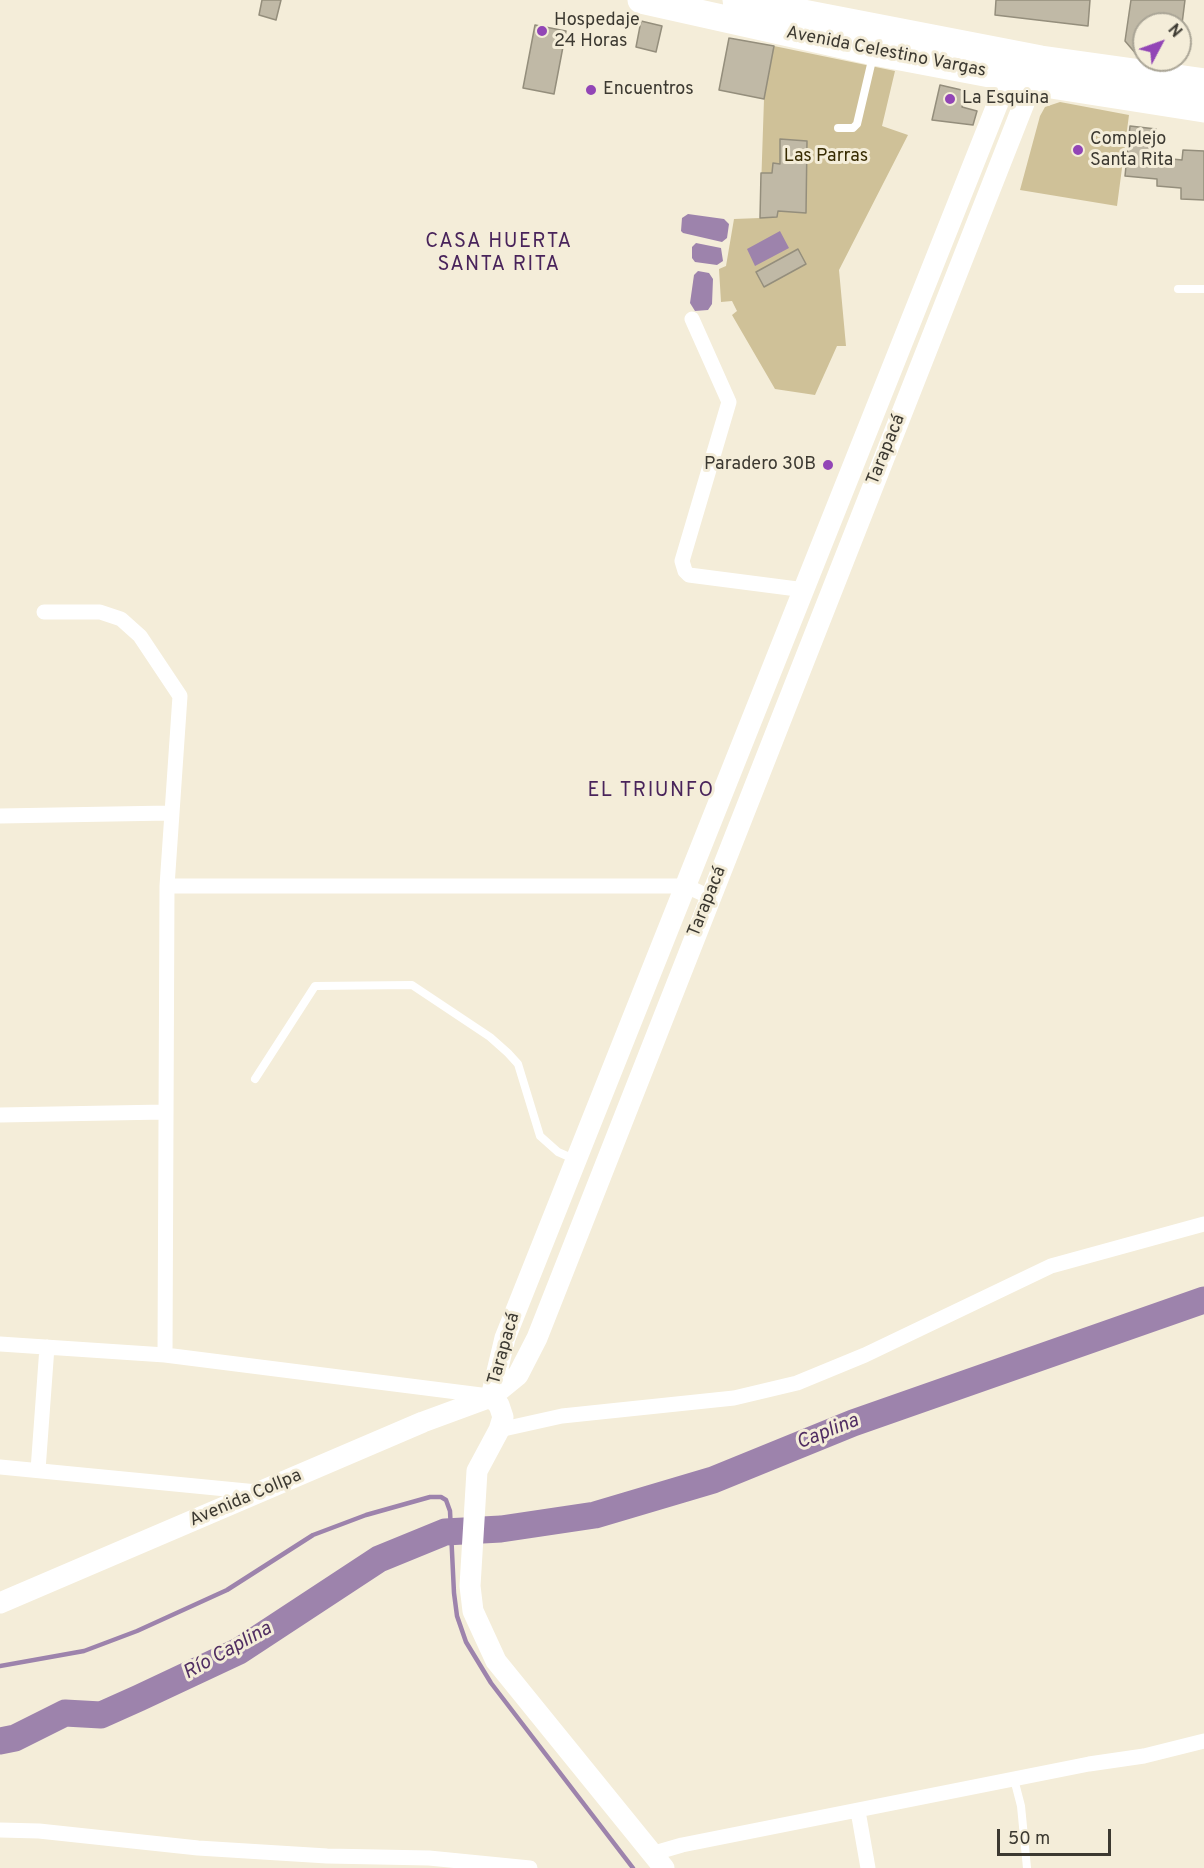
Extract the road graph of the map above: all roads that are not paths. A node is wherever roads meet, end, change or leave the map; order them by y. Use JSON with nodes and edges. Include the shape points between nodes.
{"nodes":[{"id":1,"x":641,"y":0,"type":"edge"},
{"id":2,"x":736,"y":0,"type":"edge"},
{"id":3,"x":763,"y":17,"type":"junction"},
{"id":4,"x":876,"y":40,"type":"junction"},
{"id":5,"x":1025,"y":68,"type":"junction"},
{"id":6,"x":1204,"y":82,"type":"edge"},
{"id":7,"x":1204,"y":109,"type":"edge"},
{"id":8,"x":838,"y":128,"type":"dead end"},
{"id":9,"x":970,"y":174,"type":"junction"},
{"id":10,"x":992,"y":183,"type":"junction"},
{"id":11,"x":1178,"y":289,"type":"dead end"},
{"id":12,"x":1204,"y":289,"type":"edge"},
{"id":13,"x":692,"y":319,"type":"dead end"},
{"id":14,"x":860,"y":450,"type":"junction"},
{"id":15,"x":883,"y":459,"type":"junction"},
{"id":16,"x":805,"y":590,"type":"junction"},
{"id":17,"x":44,"y":612,"type":"dead end"},
{"id":18,"x":795,"y":615,"type":"junction"},
{"id":19,"x":818,"y":624,"type":"junction"},
{"id":20,"x":745,"y":740,"type":"junction"},
{"id":21,"x":769,"y":749,"type":"junction"},
{"id":22,"x":170,"y":813,"type":"junction"},
{"id":23,"x":0,"y":816,"type":"edge"},
{"id":24,"x":167,"y":886,"type":"junction"},
{"id":25,"x":686,"y":886,"type":"junction"},
{"id":26,"x":710,"y":897,"type":"junction"},
{"id":27,"x":255,"y":1080,"type":"dead end"},
{"id":28,"x":165,"y":1112,"type":"junction"},
{"id":29,"x":0,"y":1115,"type":"edge"},
{"id":30,"x":577,"y":1160,"type":"junction"},
{"id":31,"x":603,"y":1170,"type":"junction"},
{"id":32,"x":1204,"y":1224,"type":"edge"},
{"id":33,"x":0,"y":1344,"type":"edge"},
{"id":34,"x":47,"y":1347,"type":"junction"},
{"id":35,"x":165,"y":1355,"type":"junction"},
{"id":36,"x":492,"y":1397,"type":"junction"},
{"id":37,"x":500,"y":1430,"type":"junction"},
{"id":38,"x":0,"y":1467,"type":"edge"},
{"id":39,"x":38,"y":1470,"type":"junction"},
{"id":40,"x":263,"y":1493,"type":"junction"},
{"id":41,"x":4,"y":1600,"type":"edge"},
{"id":42,"x":1204,"y":1741,"type":"edge"},
{"id":43,"x":1014,"y":1779,"type":"junction"},
{"id":44,"x":858,"y":1811,"type":"junction"},
{"id":45,"x":0,"y":1830,"type":"edge"},
{"id":46,"x":658,"y":1861,"type":"edge"},
{"id":47,"x":428,"y":1863,"type":"edge"},
{"id":48,"x":530,"y":1868,"type":"edge"},
{"id":49,"x":868,"y":1868,"type":"edge"},
{"id":50,"x":1027,"y":1868,"type":"edge"}],
"edges":[{"from":1,"to":3,"type":"highway","name":"Avenida Celestino Vargas"},
{"from":2,"to":3,"type":"highway","name":"Avenida Celestino Vargas"},
{"from":3,"to":4,"type":"highway","name":"Avenida Celestino Vargas"},
{"from":4,"to":5,"type":"highway","name":"Avenida Celestino Vargas"},
{"from":4,"to":8,"type":"lane","via":[[857,124],[853,128]]},
{"from":5,"to":6,"type":"highway","name":"Avenida Celestino Vargas"},
{"from":5,"to":7,"type":"highway","name":"Avenida Celestino Vargas"},
{"from":5,"to":9,"type":"main road","name":"Tarapacá"},
{"from":5,"to":10,"type":"main road","name":"Tarapacá"},
{"from":9,"to":10,"type":"main road"},
{"from":9,"to":14,"type":"main road","name":"Tarapacá"},
{"from":10,"to":15,"type":"main road","name":"Tarapacá"},
{"from":11,"to":12,"type":"lane"},
{"from":13,"to":16,"type":"street","via":[[729,402],[682,561],[685,571],[690,575]]},
{"from":14,"to":15,"type":"main road"},
{"from":14,"to":16,"type":"main road","name":"Tarapacá"},
{"from":15,"to":19,"type":"main road","name":"Tarapacá"},
{"from":16,"to":18,"type":"main road","name":"Tarapacá"},
{"from":17,"to":22,"type":"street","via":[[100,612],[121,619],[140,636],[180,696]]},
{"from":18,"to":19,"type":"main road"},
{"from":18,"to":20,"type":"main road","name":"Tarapacá"},
{"from":19,"to":21,"type":"main road","name":"Tarapacá"},
{"from":20,"to":21,"type":"main road"},
{"from":20,"to":25,"type":"main road","name":"Tarapacá"},
{"from":21,"to":26,"type":"main road","name":"Tarapacá"},
{"from":22,"to":23,"type":"street"},
{"from":22,"to":24,"type":"street"},
{"from":24,"to":25,"type":"street"},
{"from":24,"to":28,"type":"street"},
{"from":25,"to":26,"type":"street"},
{"from":25,"to":30,"type":"main road","name":"Tarapacá"},
{"from":26,"to":31,"type":"main road","name":"Tarapacá"},
{"from":27,"to":30,"type":"lane","via":[[315,986],[412,985],[508,1053],[518,1064],[540,1136],[558,1152]]},
{"from":28,"to":29,"type":"street"},
{"from":28,"to":35,"type":"street"},
{"from":30,"to":31,"type":"main road"},
{"from":30,"to":36,"type":"main road","name":"Tarapacá","via":[[505,1338]]},
{"from":31,"to":36,"type":"main road","name":"Tarapacá","via":[[537,1338],[518,1375]]},
{"from":32,"to":37,"type":"street","via":[[1051,1266],[866,1355],[796,1383],[734,1398],[562,1416]]},
{"from":33,"to":34,"type":"street"},
{"from":34,"to":35,"type":"street"},
{"from":34,"to":39,"type":"street"},
{"from":35,"to":36,"type":"street"},
{"from":36,"to":37,"type":"main road","via":[[502,1417]]},
{"from":36,"to":40,"type":"main road","name":"Avenida Collpa","via":[[423,1422]]},
{"from":37,"to":46,"type":"main road","via":[[477,1471],[470,1586],[473,1611],[496,1661]]},
{"from":38,"to":39,"type":"street"},
{"from":39,"to":40,"type":"street"},
{"from":40,"to":41,"type":"main road","name":"Avenida Collpa"},
{"from":42,"to":43,"type":"street"},
{"from":43,"to":44,"type":"street"},
{"from":43,"to":50,"type":"lane","via":[[1021,1806]]},
{"from":44,"to":46,"type":"street"},
{"from":44,"to":49,"type":"street"},
{"from":45,"to":47,"type":"street"},
{"from":47,"to":48,"type":"street"}]}
